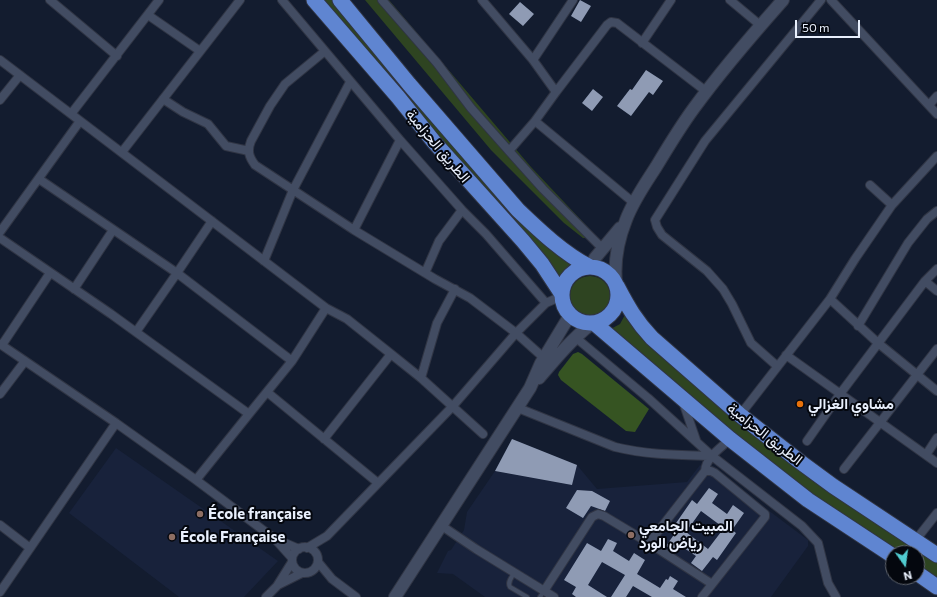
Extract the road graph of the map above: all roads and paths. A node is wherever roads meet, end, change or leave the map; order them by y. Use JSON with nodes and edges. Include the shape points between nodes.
{"nodes":[{"id":1,"x":50,"y":0,"type":"edge"},
{"id":2,"x":159,"y":0,"type":"edge"},
{"id":3,"x":240,"y":0,"type":"edge"},
{"id":4,"x":282,"y":0,"type":"edge"},
{"id":5,"x":314,"y":0,"type":"edge"},
{"id":6,"x":340,"y":0,"type":"edge"},
{"id":7,"x":382,"y":0,"type":"edge"},
{"id":8,"x":482,"y":0,"type":"edge"},
{"id":9,"x":573,"y":0,"type":"edge"},
{"id":10,"x":671,"y":0,"type":"edge"},
{"id":11,"x":730,"y":0,"type":"edge"},
{"id":12,"x":783,"y":0,"type":"edge"},
{"id":13,"x":821,"y":0,"type":"edge"},
{"id":14,"x":831,"y":0,"type":"edge"},
{"id":15,"x":148,"y":15,"type":"junction"},
{"id":16,"x":760,"y":25,"type":"junction"},
{"id":17,"x":642,"y":43,"type":"junction"},
{"id":18,"x":200,"y":51,"type":"junction"},
{"id":19,"x":325,"y":51,"type":"junction"},
{"id":20,"x":117,"y":56,"type":"junction"},
{"id":21,"x":0,"y":60,"type":"edge"},
{"id":22,"x":532,"y":60,"type":"junction"},
{"id":23,"x":20,"y":75,"type":"junction"},
{"id":24,"x":350,"y":82,"type":"junction"},
{"id":25,"x":556,"y":92,"type":"junction"},
{"id":26,"x":707,"y":92,"type":"junction"},
{"id":27,"x":937,"y":96,"type":"edge"},
{"id":28,"x":163,"y":99,"type":"junction"},
{"id":29,"x":0,"y":100,"type":"edge"},
{"id":30,"x":929,"y":105,"type":"junction"},
{"id":31,"x":71,"y":114,"type":"junction"},
{"id":32,"x":937,"y":114,"type":"edge"},
{"id":33,"x":80,"y":121,"type":"junction"},
{"id":34,"x":535,"y":121,"type":"junction"},
{"id":35,"x":400,"y":140,"type":"junction"},
{"id":36,"x":249,"y":151,"type":"junction"},
{"id":37,"x":509,"y":151,"type":"junction"},
{"id":38,"x":122,"y":152,"type":"junction"},
{"id":39,"x":937,"y":156,"type":"edge"},
{"id":40,"x":39,"y":179,"type":"junction"},
{"id":41,"x":870,"y":185,"type":"dead end"},
{"id":42,"x":293,"y":190,"type":"junction"},
{"id":43,"x":634,"y":203,"type":"junction"},
{"id":44,"x":892,"y":205,"type":"junction"},
{"id":45,"x":462,"y":210,"type":"junction"},
{"id":46,"x":937,"y":211,"type":"edge"},
{"id":47,"x":626,"y":220,"type":"junction"},
{"id":48,"x":212,"y":221,"type":"junction"},
{"id":49,"x":113,"y":230,"type":"junction"},
{"id":50,"x":354,"y":230,"type":"junction"},
{"id":51,"x":0,"y":232,"type":"edge"},
{"id":52,"x":0,"y":238,"type":"edge"},
{"id":53,"x":603,"y":249,"type":"junction"},
{"id":54,"x":264,"y":260,"type":"junction"},
{"id":55,"x":591,"y":267,"type":"junction"},
{"id":56,"x":937,"y":269,"type":"edge"},
{"id":57,"x":50,"y":273,"type":"junction"},
{"id":58,"x":177,"y":273,"type":"junction"},
{"id":59,"x":425,"y":273,"type":"junction"},
{"id":60,"x":925,"y":281,"type":"junction"},
{"id":61,"x":616,"y":284,"type":"junction"},
{"id":62,"x":74,"y":289,"type":"junction"},
{"id":63,"x":455,"y":289,"type":"junction"},
{"id":64,"x":937,"y":291,"type":"edge"},
{"id":65,"x":562,"y":295,"type":"junction"},
{"id":66,"x":830,"y":299,"type":"junction"},
{"id":67,"x":546,"y":303,"type":"junction"},
{"id":68,"x":326,"y":308,"type":"junction"},
{"id":69,"x":570,"y":316,"type":"junction"},
{"id":70,"x":592,"y":324,"type":"junction"},
{"id":71,"x":858,"y":326,"type":"junction"},
{"id":72,"x":136,"y":332,"type":"junction"},
{"id":73,"x":516,"y":333,"type":"junction"},
{"id":74,"x":574,"y":337,"type":"junction"},
{"id":75,"x":1,"y":344,"type":"edge"},
{"id":76,"x":878,"y":344,"type":"junction"},
{"id":77,"x":937,"y":349,"type":"edge"},
{"id":78,"x":391,"y":354,"type":"junction"},
{"id":79,"x":786,"y":355,"type":"junction"},
{"id":80,"x":544,"y":358,"type":"junction"},
{"id":81,"x":25,"y":361,"type":"junction"},
{"id":82,"x":292,"y":361,"type":"junction"},
{"id":83,"x":777,"y":366,"type":"junction"},
{"id":84,"x":916,"y":375,"type":"junction"},
{"id":85,"x":421,"y":378,"type":"junction"},
{"id":86,"x":530,"y":388,"type":"junction"},
{"id":87,"x":937,"y":391,"type":"edge"},
{"id":88,"x":267,"y":392,"type":"junction"},
{"id":89,"x":0,"y":394,"type":"edge"},
{"id":90,"x":840,"y":394,"type":"junction"},
{"id":91,"x":681,"y":398,"type":"junction"},
{"id":92,"x":452,"y":406,"type":"junction"},
{"id":93,"x":518,"y":408,"type":"junction"},
{"id":94,"x":249,"y":414,"type":"junction"},
{"id":95,"x":740,"y":415,"type":"junction"},
{"id":96,"x":116,"y":423,"type":"junction"},
{"id":97,"x":881,"y":423,"type":"junction"},
{"id":98,"x":483,"y":434,"type":"dead end"},
{"id":99,"x":937,"y":438,"type":"edge"},
{"id":100,"x":324,"y":439,"type":"junction"},
{"id":101,"x":730,"y":439,"type":"junction"},
{"id":102,"x":696,"y":440,"type":"junction"},
{"id":103,"x":807,"y":441,"type":"dead end"},
{"id":104,"x":926,"y":455,"type":"junction"},
{"id":105,"x":712,"y":456,"type":"junction"},
{"id":106,"x":937,"y":463,"type":"edge"},
{"id":107,"x":844,"y":470,"type":"dead end"},
{"id":108,"x":705,"y":471,"type":"junction"},
{"id":109,"x":196,"y":480,"type":"junction"},
{"id":110,"x":378,"y":483,"type":"junction"},
{"id":111,"x":937,"y":513,"type":"edge"},
{"id":112,"x":0,"y":525,"type":"edge"},
{"id":113,"x":442,"y":526,"type":"junction"},
{"id":114,"x":327,"y":536,"type":"junction"},
{"id":115,"x":275,"y":539,"type":"junction"},
{"id":116,"x":915,"y":541,"type":"junction"},
{"id":117,"x":649,"y":543,"type":"junction"},
{"id":118,"x":30,"y":548,"type":"junction"},
{"id":119,"x":307,"y":548,"type":"junction"},
{"id":120,"x":299,"y":549,"type":"junction"},
{"id":121,"x":885,"y":551,"type":"edge"},
{"id":122,"x":937,"y":555,"type":"edge"},
{"id":123,"x":318,"y":558,"type":"junction"},
{"id":124,"x":292,"y":560,"type":"junction"},
{"id":125,"x":307,"y":573,"type":"junction"},
{"id":126,"x":514,"y":573,"type":"junction"},
{"id":127,"x":332,"y":579,"type":"junction"},
{"id":128,"x":925,"y":579,"type":"edge"},
{"id":129,"x":712,"y":584,"type":"junction"},
{"id":130,"x":277,"y":586,"type":"junction"},
{"id":131,"x":937,"y":587,"type":"edge"},
{"id":132,"x":0,"y":592,"type":"edge"},
{"id":133,"x":542,"y":594,"type":"edge"},
{"id":134,"x":266,"y":597,"type":"edge"},
{"id":135,"x":356,"y":597,"type":"edge"},
{"id":136,"x":396,"y":597,"type":"edge"},
{"id":137,"x":527,"y":597,"type":"edge"},
{"id":138,"x":554,"y":597,"type":"edge"},
{"id":139,"x":702,"y":597,"type":"edge"},
{"id":140,"x":836,"y":597,"type":"edge"}],
"edges":[{"from":1,"to":20,"type":"street"},
{"from":2,"to":15,"type":"street"},
{"from":3,"to":18,"type":"street"},
{"from":4,"to":19,"type":"street"},
{"from":5,"to":65,"type":"highway","name":"الطريق الحزامية","via":[[434,142],[523,241]]},
{"from":6,"to":55,"type":"highway","name":"الطريق الحزامية","via":[[518,210],[568,254]]},
{"from":7,"to":37,"type":"street"},
{"from":8,"to":22,"type":"street"},
{"from":9,"to":22,"type":"street"},
{"from":10,"to":17,"type":"street"},
{"from":11,"to":16,"type":"street"},
{"from":12,"to":16,"type":"main road"},
{"from":13,"to":83,"type":"street","via":[[706,141],[655,220],[662,235],[707,271],[723,289],[751,343]]},
{"from":14,"to":30,"type":"street"},
{"from":15,"to":18,"type":"street"},
{"from":15,"to":20,"type":"street"},
{"from":16,"to":26,"type":"main road"},
{"from":17,"to":25,"type":"street","via":[[617,23],[609,23]]},
{"from":17,"to":26,"type":"street"},
{"from":18,"to":28,"type":"street"},
{"from":19,"to":24,"type":"street"},
{"from":19,"to":36,"type":"street","via":[[294,76],[276,96],[251,141]]},
{"from":20,"to":31,"type":"street"},
{"from":21,"to":23,"type":"street"},
{"from":22,"to":25,"type":"street"},
{"from":23,"to":29,"type":"street"},
{"from":23,"to":31,"type":"street"},
{"from":24,"to":35,"type":"street"},
{"from":24,"to":42,"type":"street"},
{"from":25,"to":34,"type":"street"},
{"from":26,"to":43,"type":"main road","via":[[667,148]]},
{"from":27,"to":30,"type":"street"},
{"from":28,"to":36,"type":"street","via":[[208,124],[226,146]]},
{"from":28,"to":38,"type":"street"},
{"from":30,"to":32,"type":"street"},
{"from":31,"to":33,"type":"street"},
{"from":33,"to":38,"type":"street"},
{"from":33,"to":40,"type":"street"},
{"from":34,"to":37,"type":"street"},
{"from":34,"to":43,"type":"street"},
{"from":35,"to":45,"type":"street"},
{"from":35,"to":50,"type":"street"},
{"from":36,"to":42,"type":"street","via":[[255,165]]},
{"from":37,"to":53,"type":"street"},
{"from":38,"to":48,"type":"street"},
{"from":39,"to":44,"type":"street"},
{"from":40,"to":49,"type":"street"},
{"from":40,"to":51,"type":"street"},
{"from":41,"to":44,"type":"street"},
{"from":42,"to":50,"type":"street"},
{"from":42,"to":54,"type":"street"},
{"from":43,"to":47,"type":"main road"},
{"from":44,"to":66,"type":"street"},
{"from":45,"to":59,"type":"street","via":[[439,241]]},
{"from":45,"to":67,"type":"street"},
{"from":46,"to":71,"type":"street","via":[[927,219],[908,243]]},
{"from":47,"to":53,"type":"main road"},
{"from":47,"to":61,"type":"main road","via":[[614,270]]},
{"from":48,"to":54,"type":"street"},
{"from":48,"to":58,"type":"street"},
{"from":49,"to":58,"type":"street"},
{"from":49,"to":62,"type":"street"},
{"from":50,"to":59,"type":"street"},
{"from":52,"to":57,"type":"street"},
{"from":53,"to":55,"type":"main road"},
{"from":54,"to":68,"type":"street"},
{"from":55,"to":61,"type":"highway","name":"الطريق الحزامية","via":[[608,274]]},
{"from":55,"to":65,"type":"highway","via":[[574,272],[563,285]]},
{"from":56,"to":60,"type":"street"},
{"from":57,"to":62,"type":"street"},
{"from":57,"to":75,"type":"street"},
{"from":58,"to":72,"type":"street"},
{"from":58,"to":82,"type":"street"},
{"from":59,"to":63,"type":"street"},
{"from":60,"to":64,"type":"street"},
{"from":60,"to":76,"type":"street"},
{"from":61,"to":70,"type":"highway","via":[[618,298],[614,310],[605,319]]},
{"from":61,"to":95,"type":"highway","name":"الطريق الحزامية","via":[[640,326]]},
{"from":62,"to":72,"type":"street"},
{"from":63,"to":73,"type":"street"},
{"from":63,"to":85,"type":"street","via":[[437,323]]},
{"from":65,"to":67,"type":"street"},
{"from":65,"to":69,"type":"highway","name":"الطريق الحزامية","via":[[562,302]]},
{"from":66,"to":71,"type":"street"},
{"from":66,"to":79,"type":"street"},
{"from":67,"to":73,"type":"street"},
{"from":68,"to":78,"type":"street","via":[[347,319]]},
{"from":68,"to":82,"type":"street"},
{"from":69,"to":70,"type":"highway","name":"الطريق الحزامية"},
{"from":69,"to":80,"type":"main road"},
{"from":70,"to":74,"type":"main road"},
{"from":70,"to":91,"type":"highway","name":"الطريق الحزامية"},
{"from":71,"to":76,"type":"street"},
{"from":72,"to":94,"type":"street"},
{"from":73,"to":80,"type":"street"},
{"from":73,"to":92,"type":"street"},
{"from":74,"to":86,"type":"main road"},
{"from":74,"to":102,"type":"street"},
{"from":75,"to":81,"type":"street"},
{"from":76,"to":84,"type":"street"},
{"from":76,"to":90,"type":"street"},
{"from":77,"to":84,"type":"street"},
{"from":78,"to":85,"type":"street"},
{"from":78,"to":100,"type":"street"},
{"from":79,"to":83,"type":"street"},
{"from":79,"to":90,"type":"street"},
{"from":80,"to":86,"type":"main road"},
{"from":81,"to":89,"type":"street"},
{"from":81,"to":96,"type":"street"},
{"from":82,"to":88,"type":"street"},
{"from":83,"to":95,"type":"street"},
{"from":84,"to":87,"type":"street"},
{"from":84,"to":97,"type":"street"},
{"from":85,"to":92,"type":"street"},
{"from":86,"to":93,"type":"main road"},
{"from":88,"to":94,"type":"street"},
{"from":88,"to":100,"type":"street"},
{"from":90,"to":97,"type":"street"},
{"from":90,"to":103,"type":"street"},
{"from":91,"to":101,"type":"highway","name":"الطريق الحزامية"},
{"from":91,"to":102,"type":"street"},
{"from":92,"to":98,"type":"street"},
{"from":92,"to":110,"type":"street"},
{"from":93,"to":105,"type":"street","via":[[615,447],[652,454]]},
{"from":93,"to":113,"type":"main road"},
{"from":94,"to":109,"type":"street"},
{"from":95,"to":116,"type":"highway","name":"الطريق الحزامية","via":[[833,486]]},
{"from":96,"to":109,"type":"street"},
{"from":96,"to":118,"type":"street"},
{"from":97,"to":104,"type":"street"},
{"from":97,"to":107,"type":"street"},
{"from":99,"to":104,"type":"street"},
{"from":100,"to":110,"type":"street"},
{"from":101,"to":105,"type":"street"},
{"from":101,"to":121,"type":"highway","name":"الطريق الحزامية","via":[[808,500]]},
{"from":102,"to":105,"type":"street"},
{"from":104,"to":106,"type":"street"},
{"from":105,"to":108,"type":"street"},
{"from":105,"to":140,"type":"street","via":[[802,526],[818,543],[828,583]]},
{"from":108,"to":117,"type":"street"},
{"from":108,"to":129,"type":"street","via":[[715,473],[765,514]]},
{"from":109,"to":115,"type":"street"},
{"from":110,"to":114,"type":"street"},
{"from":111,"to":116,"type":"street"},
{"from":112,"to":118,"type":"street"},
{"from":113,"to":126,"type":"street"},
{"from":113,"to":136,"type":"main road"},
{"from":114,"to":119,"type":"street"},
{"from":114,"to":123,"type":"street"},
{"from":115,"to":120,"type":"street"},
{"from":115,"to":124,"type":"street"},
{"from":116,"to":122,"type":"highway","name":"الطريق الحزامية"},
{"from":117,"to":129,"type":"street"},
{"from":117,"to":133,"type":"street","via":[[604,516],[592,516]]},
{"from":118,"to":132,"type":"street"},
{"from":119,"to":120,"type":"street"},
{"from":119,"to":123,"type":"street","via":[[315,552]]},
{"from":120,"to":124,"type":"street","via":[[293,554]]},
{"from":123,"to":125,"type":"street","via":[[317,566]]},
{"from":123,"to":127,"type":"street"},
{"from":124,"to":125,"type":"street","via":[[295,569]]},
{"from":124,"to":130,"type":"street"},
{"from":125,"to":127,"type":"street"},
{"from":125,"to":130,"type":"street"},
{"from":126,"to":133,"type":"street"},
{"from":126,"to":137,"type":"lane","via":[[509,582],[510,587]]},
{"from":127,"to":135,"type":"street"},
{"from":128,"to":131,"type":"highway"},
{"from":129,"to":139,"type":"street"},
{"from":130,"to":134,"type":"street"},
{"from":133,"to":138,"type":"street"}]}
